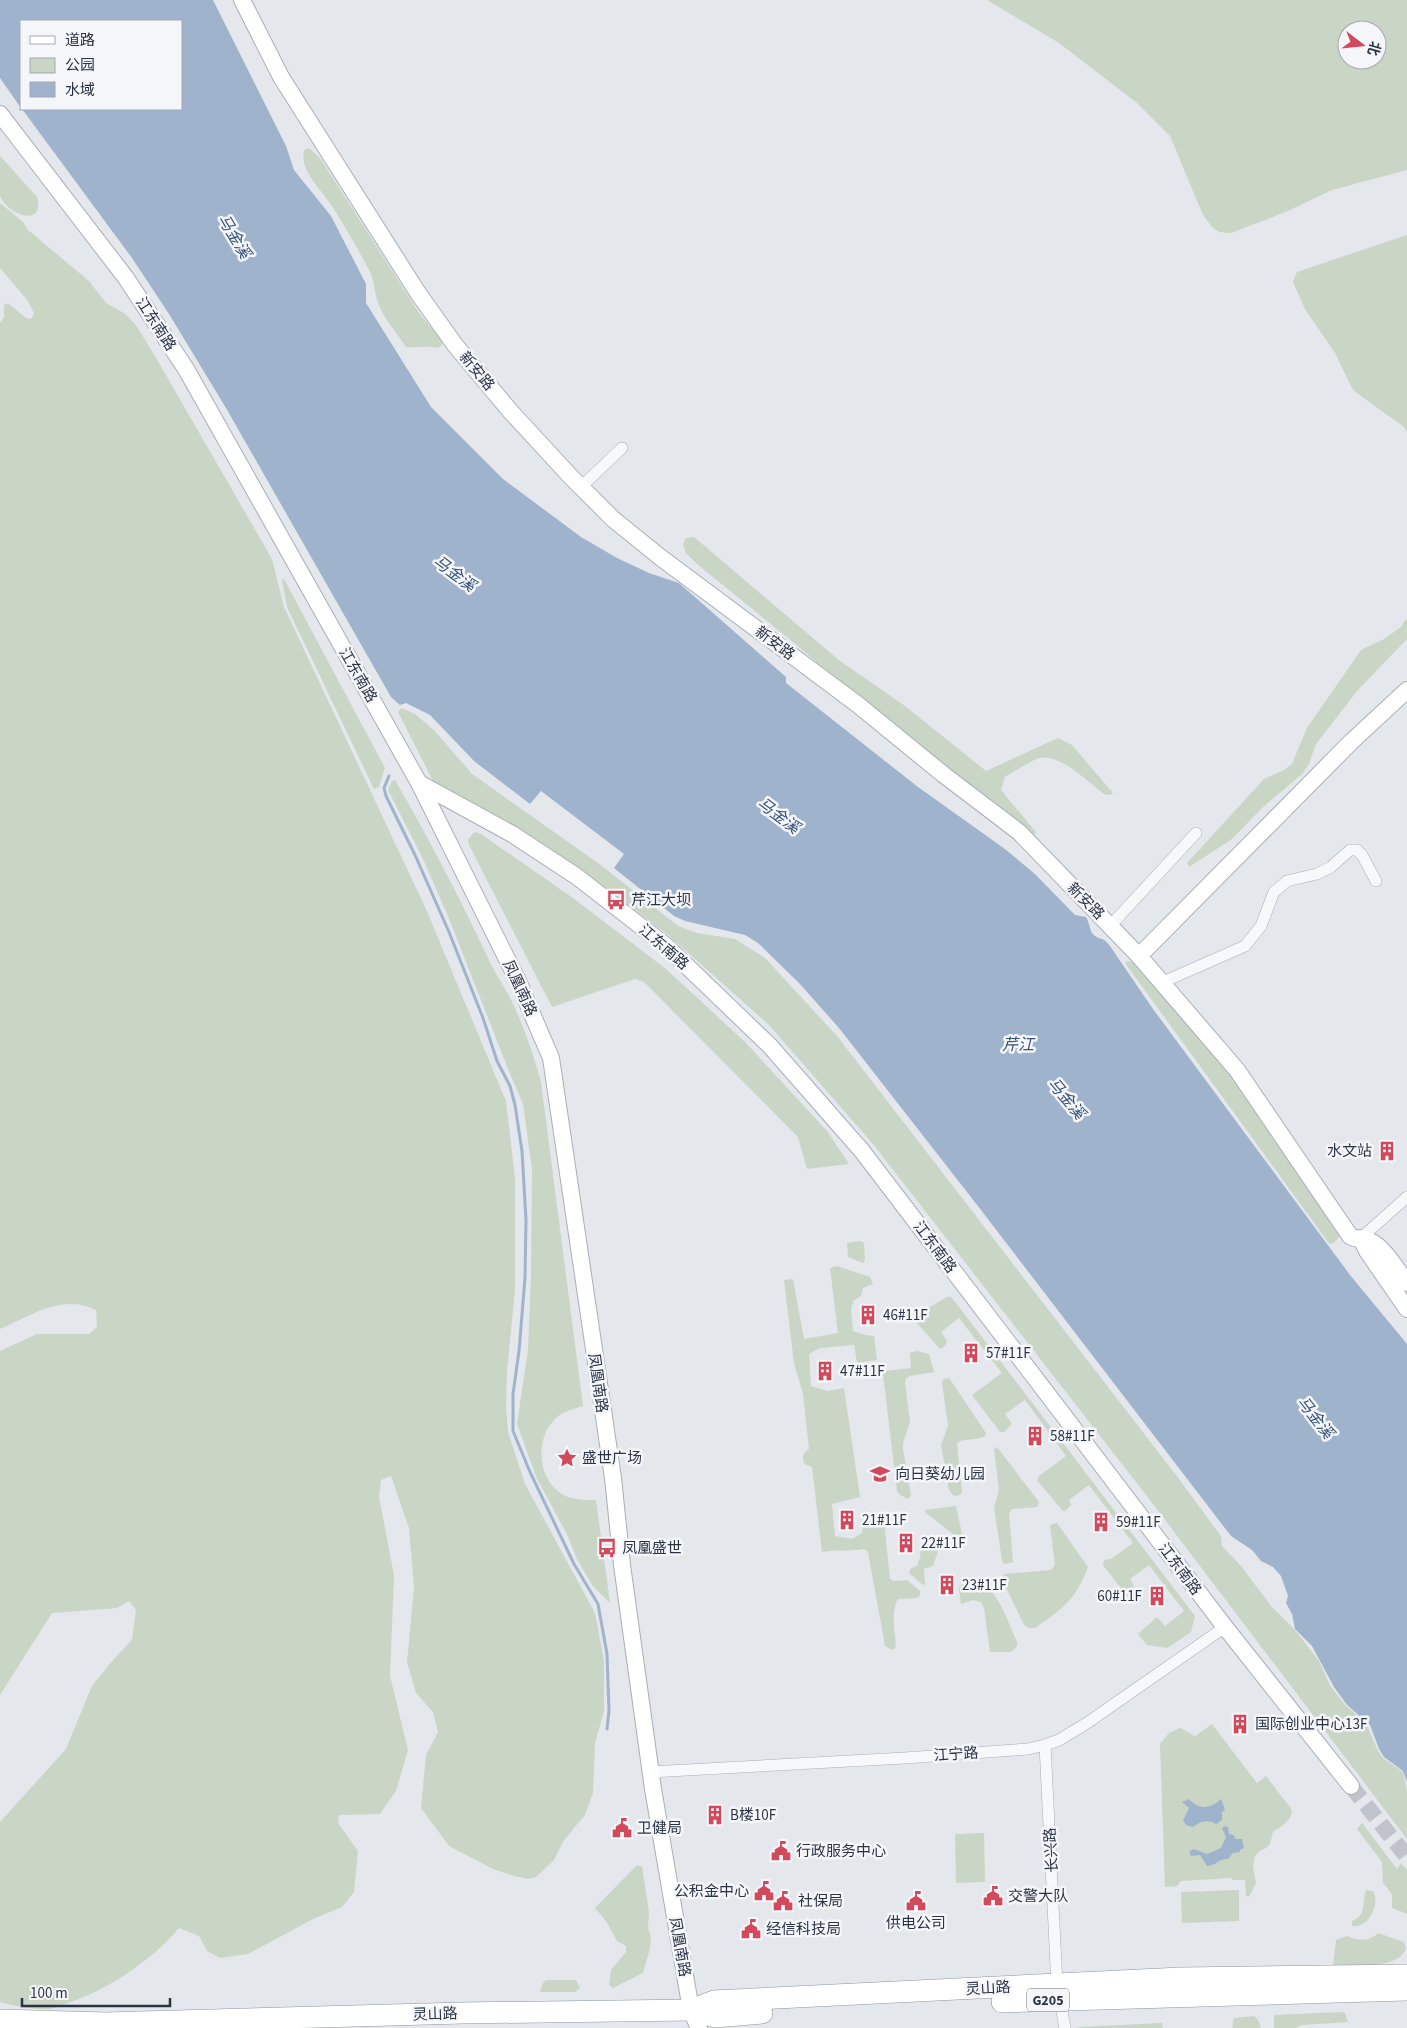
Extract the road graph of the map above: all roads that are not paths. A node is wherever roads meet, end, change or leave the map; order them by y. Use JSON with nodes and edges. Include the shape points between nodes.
{"nodes":[{"id":1,"x":242,"y":0,"type":"edge"},
{"id":2,"x":0,"y":114,"type":"edge"},
{"id":3,"x":622,"y":448,"type":"dead end"},
{"id":4,"x":582,"y":487,"type":"junction"},
{"id":5,"x":1407,"y":690,"type":"edge"},
{"id":6,"x":419,"y":783,"type":"junction"},
{"id":7,"x":1196,"y":833,"type":"dead end"},
{"id":8,"x":1376,"y":881,"type":"dead end"},
{"id":9,"x":1111,"y":925,"type":"junction"},
{"id":10,"x":1139,"y":956,"type":"junction"},
{"id":11,"x":1163,"y":982,"type":"junction"},
{"id":12,"x":1407,"y":1197,"type":"edge"},
{"id":13,"x":1361,"y":1238,"type":"junction"},
{"id":14,"x":1407,"y":1283,"type":"edge"},
{"id":15,"x":1407,"y":1309,"type":"edge"},
{"id":16,"x":1225,"y":1627,"type":"junction"},
{"id":17,"x":1046,"y":1745,"type":"junction"},
{"id":18,"x":650,"y":1772,"type":"junction"},
{"id":19,"x":1351,"y":1786,"type":"tunnel mouth"},
{"id":20,"x":1407,"y":1975,"type":"edge"},
{"id":21,"x":1407,"y":1990,"type":"edge"},
{"id":22,"x":1058,"y":1992,"type":"junction"},
{"id":23,"x":0,"y":2020,"type":"edge"},
{"id":24,"x":693,"y":2022,"type":"edge"},
{"id":25,"x":1065,"y":2028,"type":"edge"}],
"edges":[{"from":1,"to":4,"type":"main road","name":"新安路","via":[[281,77],[418,293],[455,345],[511,412]]},
{"from":2,"to":6,"type":"main road","name":"江东南路","via":[[126,278],[186,369]]},
{"from":3,"to":4,"type":"street"},
{"from":4,"to":9,"type":"main road","name":"新安路","via":[[613,519],[660,557],[858,704],[1019,832]]},
{"from":5,"to":10,"type":"main road","via":[[1351,742]]},
{"from":6,"to":16,"type":"main road","name":"江东南路","via":[[512,834],[576,876],[665,945],[770,1046],[862,1152]]},
{"from":6,"to":18,"type":"main road","name":"凤凰南路","via":[[518,981],[551,1058],[614,1487]]},
{"from":7,"to":9,"type":"street"},
{"from":8,"to":11,"type":"street","via":[[1362,854],[1350,850],[1331,867],[1287,881],[1274,892],[1261,926],[1245,946]]},
{"from":9,"to":10,"type":"main road","name":"新安路"},
{"from":10,"to":11,"type":"main road","name":"新安路"},
{"from":11,"to":13,"type":"main road","name":"新安路","via":[[1236,1070],[1347,1232],[1354,1239]]},
{"from":12,"to":13,"type":"street"},
{"from":13,"to":14,"type":"main road","name":"新安路","via":[[1378,1246]]},
{"from":13,"to":15,"type":"main road","name":"新安路"},
{"from":16,"to":17,"type":"street","name":"江宁路","via":[[1087,1723]]},
{"from":16,"to":19,"type":"main road","name":"江东南路"},
{"from":17,"to":18,"type":"street","name":"江宁路","via":[[905,1758]]},
{"from":17,"to":22,"type":"street","name":"长兴路"},
{"from":18,"to":24,"type":"main road","name":"凤凰南路"},
{"from":20,"to":22,"type":"highway","name":"灵山路","via":[[1181,1978]]},
{"from":21,"to":22,"type":"highway","name":"灵山路","number":"G205"},
{"from":22,"to":24,"type":"highway","name":"灵山路","number":"G205","via":[[715,2017]]},
{"from":22,"to":25,"type":"street","name":"长兴路"},
{"from":23,"to":24,"type":"highway","name":"灵山路","number":"G205","via":[[106,2023],[462,2013]]}]}
